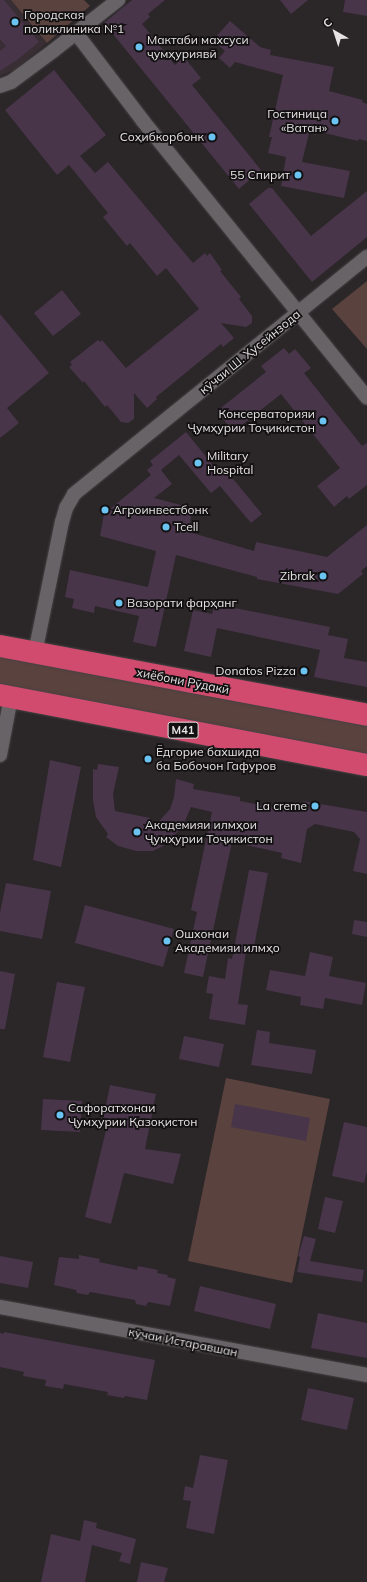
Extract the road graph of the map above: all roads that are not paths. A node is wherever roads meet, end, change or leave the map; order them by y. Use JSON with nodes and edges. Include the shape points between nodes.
{"nodes":[{"id":1,"x":118,"y":0,"type":"edge"},
{"id":2,"x":76,"y":33,"type":"junction"},
{"id":3,"x":0,"y":86,"type":"edge"},
{"id":4,"x":367,"y":257,"type":"edge"},
{"id":5,"x":298,"y":313,"type":"junction"},
{"id":6,"x":367,"y":398,"type":"edge"},
{"id":7,"x":0,"y":646,"type":"edge"},
{"id":8,"x":35,"y":653,"type":"junction"},
{"id":9,"x":6,"y":696,"type":"edge"},
{"id":10,"x":367,"y":715,"type":"edge"},
{"id":11,"x":0,"y":755,"type":"edge"},
{"id":12,"x":367,"y":765,"type":"edge"},
{"id":13,"x":0,"y":1307,"type":"edge"},
{"id":14,"x":367,"y":1375,"type":"edge"}],
"edges":[{"from":1,"to":2,"type":"street"},
{"from":2,"to":3,"type":"street","via":[[11,82]]},
{"from":2,"to":5,"type":"street","via":[[143,121]]},
{"from":4,"to":5,"type":"street","name":"кӯчаи Ш. Ҳусейнзода"},
{"from":5,"to":6,"type":"street"},
{"from":5,"to":8,"type":"street","name":"кӯчаи Ш. Ҳусейнзода","via":[[74,494],[62,522]]},
{"from":7,"to":8,"type":"highway","name":"хиёбони Рӯдакӣ"},
{"from":8,"to":10,"type":"highway","name":"хиёбони Рӯдакӣ"},
{"from":9,"to":11,"type":"street"},
{"from":9,"to":12,"type":"highway","number":"M41"},
{"from":13,"to":14,"type":"street","name":"кӯчаи Истаравшан"}]}
